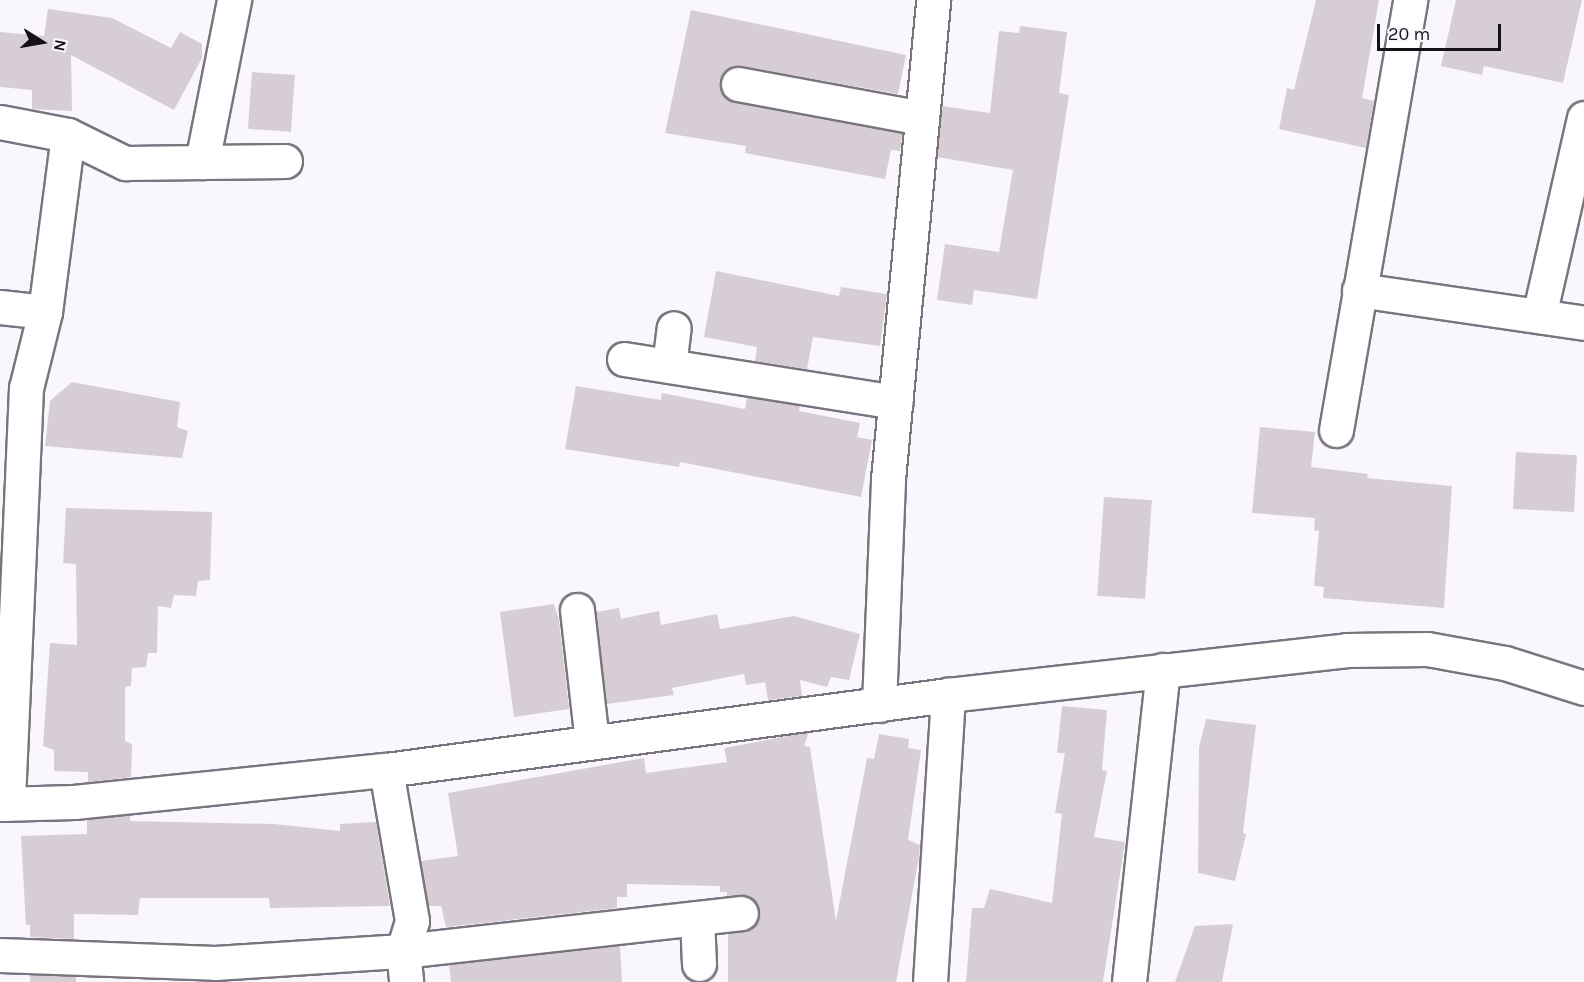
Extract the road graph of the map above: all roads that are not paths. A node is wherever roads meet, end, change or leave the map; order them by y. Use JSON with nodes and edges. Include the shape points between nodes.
{"nodes":[{"id":1,"x":234,"y":0,"type":"edge"},
{"id":2,"x":933,"y":0,"type":"edge"},
{"id":3,"x":1410,"y":0,"type":"edge"},
{"id":4,"x":738,"y":84,"type":"dead end"},
{"id":5,"x":922,"y":118,"type":"junction"},
{"id":6,"x":1584,"y":118,"type":"edge"},
{"id":7,"x":0,"y":122,"type":"edge"},
{"id":8,"x":68,"y":135,"type":"junction"},
{"id":9,"x":285,"y":161,"type":"dead end"},
{"id":10,"x":202,"y":162,"type":"junction"},
{"id":11,"x":1359,"y":290,"type":"junction"},
{"id":12,"x":0,"y":307,"type":"edge"},
{"id":13,"x":45,"y":312,"type":"junction"},
{"id":14,"x":1539,"y":316,"type":"junction"},
{"id":15,"x":1584,"y":323,"type":"edge"},
{"id":16,"x":675,"y":327,"type":"dead end"},
{"id":17,"x":624,"y":359,"type":"dead end"},
{"id":18,"x":669,"y":366,"type":"junction"},
{"id":19,"x":896,"y":402,"type":"junction"},
{"id":20,"x":1336,"y":430,"type":"dead end"},
{"id":21,"x":577,"y":610,"type":"dead end"},
{"id":22,"x":1163,"y":670,"type":"junction"},
{"id":23,"x":1584,"y":688,"type":"edge"},
{"id":24,"x":948,"y":695,"type":"junction"},
{"id":25,"x":879,"y":705,"type":"junction"},
{"id":26,"x":592,"y":742,"type":"junction"},
{"id":27,"x":386,"y":770,"type":"junction"},
{"id":28,"x":4,"y":804,"type":"edge"},
{"id":29,"x":741,"y":913,"type":"dead end"},
{"id":30,"x":697,"y":918,"type":"junction"},
{"id":31,"x":0,"y":955,"type":"edge"},
{"id":32,"x":699,"y":964,"type":"dead end"},
{"id":33,"x":404,"y":967,"type":"edge"},
{"id":34,"x":215,"y":973,"type":"edge"},
{"id":35,"x":930,"y":982,"type":"edge"},
{"id":36,"x":1128,"y":982,"type":"edge"}],
"edges":[{"from":1,"to":10,"type":"street"},
{"from":2,"to":5,"type":"street"},
{"from":3,"to":11,"type":"street"},
{"from":4,"to":5,"type":"street"},
{"from":5,"to":19,"type":"street"},
{"from":6,"to":14,"type":"street"},
{"from":7,"to":8,"type":"street"},
{"from":8,"to":10,"type":"street","via":[[126,163]]},
{"from":8,"to":13,"type":"street"},
{"from":9,"to":10,"type":"street"},
{"from":11,"to":14,"type":"street"},
{"from":11,"to":20,"type":"street"},
{"from":12,"to":13,"type":"street"},
{"from":13,"to":28,"type":"street","via":[[26,388]]},
{"from":14,"to":15,"type":"street"},
{"from":16,"to":18,"type":"street"},
{"from":17,"to":18,"type":"street"},
{"from":18,"to":19,"type":"street"},
{"from":19,"to":25,"type":"street","via":[[888,479]]},
{"from":21,"to":26,"type":"street"},
{"from":22,"to":23,"type":"street","via":[[1347,650],[1426,649],[1505,663]]},
{"from":22,"to":24,"type":"street"},
{"from":22,"to":36,"type":"street"},
{"from":24,"to":25,"type":"street"},
{"from":24,"to":35,"type":"street"},
{"from":25,"to":26,"type":"street"},
{"from":26,"to":27,"type":"street"},
{"from":27,"to":28,"type":"street","via":[[74,802]]},
{"from":27,"to":33,"type":"street","via":[[412,921]]},
{"from":29,"to":30,"type":"street"},
{"from":30,"to":32,"type":"street"},
{"from":30,"to":33,"type":"street"},
{"from":31,"to":34,"type":"street"},
{"from":33,"to":34,"type":"street"}]}
